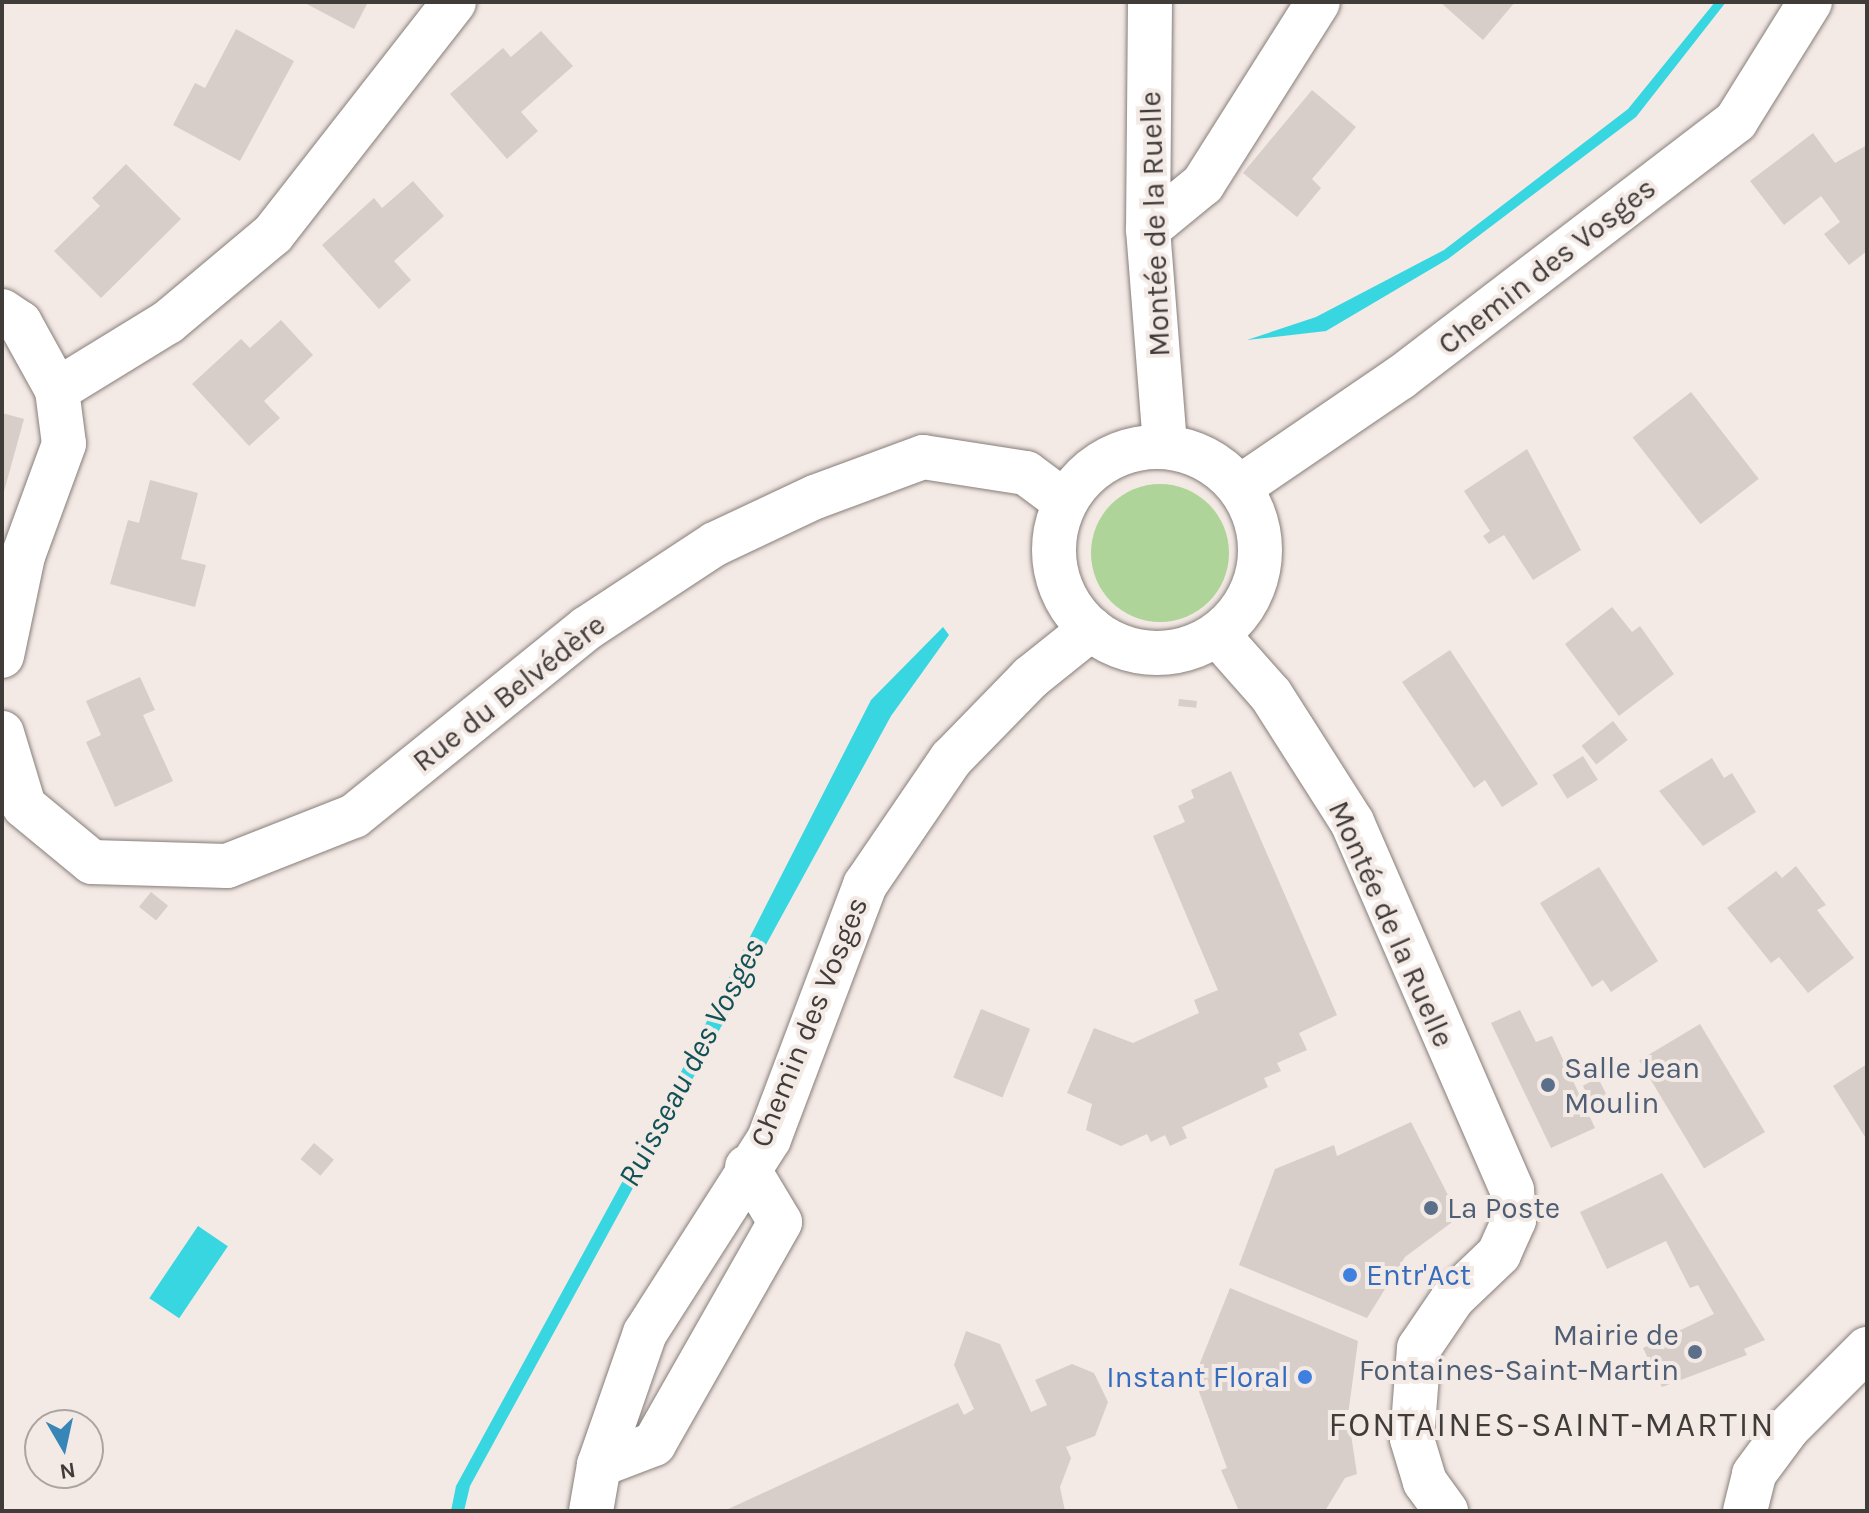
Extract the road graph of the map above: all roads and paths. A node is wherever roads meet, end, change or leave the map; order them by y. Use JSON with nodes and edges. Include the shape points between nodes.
{"nodes":[{"id":1,"x":454,"y":2,"type":"edge"},
{"id":2,"x":1150,"y":2,"type":"edge"},
{"id":3,"x":1318,"y":2,"type":"edge"},
{"id":4,"x":1810,"y":2,"type":"edge"},
{"id":5,"x":1148,"y":229,"type":"junction"},
{"id":6,"x":2,"y":311,"type":"edge"},
{"id":7,"x":57,"y":390,"type":"junction"},
{"id":8,"x":1165,"y":446,"type":"junction"},
{"id":9,"x":1240,"y":487,"type":"junction"},
{"id":10,"x":1065,"y":502,"type":"junction"},
{"id":11,"x":1091,"y":629,"type":"junction"},
{"id":12,"x":1217,"y":634,"type":"junction"},
{"id":13,"x":2,"y":656,"type":"edge"},
{"id":14,"x":2,"y":733,"type":"edge"},
{"id":15,"x":747,"y":1167,"type":"junction"},
{"id":16,"x":1867,"y":1349,"type":"edge"},
{"id":17,"x":599,"y":1465,"type":"junction"},
{"id":18,"x":591,"y":1511,"type":"edge"},
{"id":19,"x":1446,"y":1511,"type":"edge"},
{"id":20,"x":1745,"y":1511,"type":"edge"}],
"edges":[{"from":1,"to":7,"type":"street","via":[[273,234],[168,322]]},
{"from":2,"to":5,"type":"street","name":"Montée de la Ruelle"},
{"from":3,"to":5,"type":"street","via":[[1203,184]]},
{"from":4,"to":9,"type":"street","name":"Chemin des Vosges","via":[[1736,121],[1400,378]]},
{"from":5,"to":8,"type":"street","name":"Montée de la Ruelle"},
{"from":6,"to":7,"type":"street","via":[[20,323]]},
{"from":7,"to":13,"type":"street","via":[[64,444],[23,556]]},
{"from":8,"to":9,"type":"street","via":[[1194,453]]},
{"from":8,"to":10,"type":"street","via":[[1098,464]]},
{"from":9,"to":12,"type":"street","via":[[1261,549],[1241,611]]},
{"from":10,"to":11,"type":"street","via":[[1054,537],[1056,572],[1068,604]]},
{"from":10,"to":14,"type":"street","name":"Rue du Belvédère","via":[[1026,473],[923,457],[815,497],[715,544],[587,628],[354,816],[227,866],[92,862],[24,806]]},
{"from":11,"to":12,"type":"street","via":[[1120,647],[1154,653]]},
{"from":11,"to":15,"type":"street","name":"Chemin des Vosges","via":[[1031,677],[951,759],[865,885],[769,1139]]},
{"from":12,"to":19,"type":"street","name":"Montée de la Ruelle","via":[[1271,695],[1352,822],[1512,1190],[1514,1220],[1499,1254],[1453,1298],[1419,1348],[1412,1439],[1425,1482]]},
{"from":15,"to":17,"type":"street","name":"Chemin des Vosges","via":[[645,1333]]},
{"from":15,"to":17,"type":"street","via":[[780,1222],[654,1444]]},
{"from":16,"to":20,"type":"street","via":[[1788,1428],[1754,1474]]},
{"from":17,"to":18,"type":"street","name":"Chemin des Vosges"}]}
